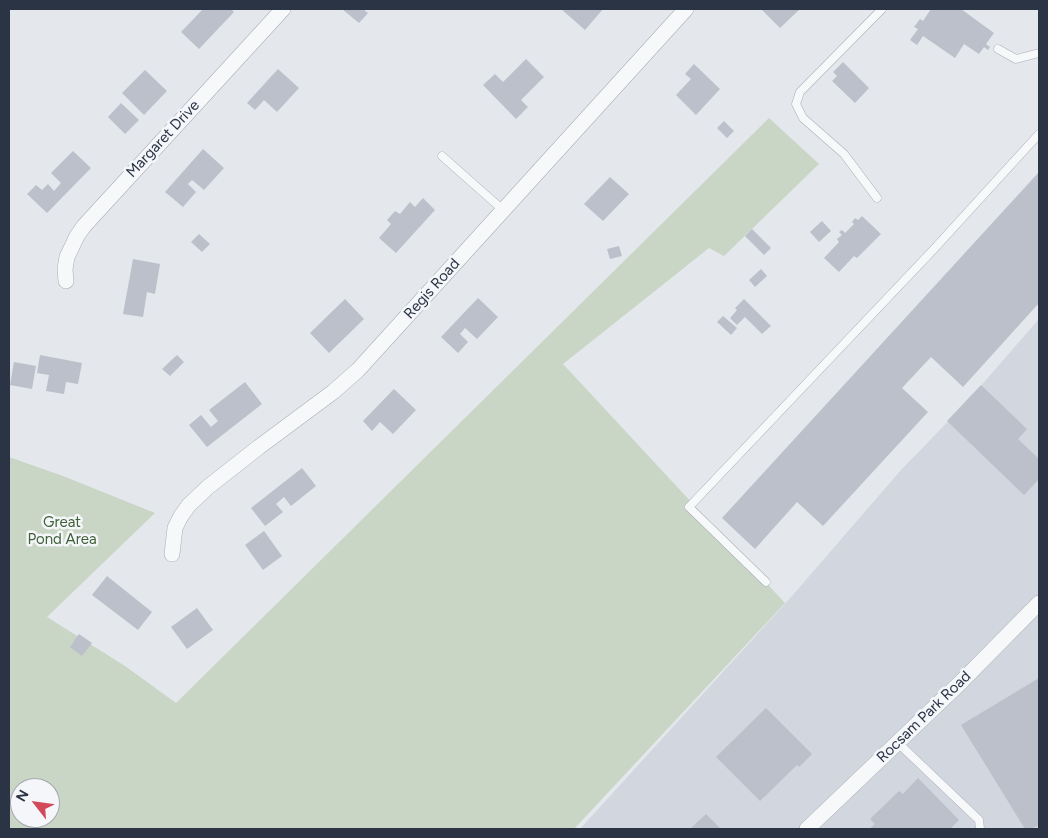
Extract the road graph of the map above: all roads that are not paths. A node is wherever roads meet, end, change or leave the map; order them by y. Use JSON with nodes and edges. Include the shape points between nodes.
{"nodes":[{"id":1,"x":283,"y":9,"type":"edge"},
{"id":2,"x":686,"y":9,"type":"edge"},
{"id":3,"x":882,"y":9,"type":"edge"},
{"id":4,"x":998,"y":49,"type":"dead end"},
{"id":5,"x":1039,"y":53,"type":"edge"},
{"id":6,"x":1039,"y":134,"type":"edge"},
{"id":7,"x":442,"y":156,"type":"dead end"},
{"id":8,"x":877,"y":198,"type":"dead end"},
{"id":9,"x":503,"y":210,"type":"junction"},
{"id":10,"x":66,"y":281,"type":"dead end"},
{"id":11,"x":172,"y":554,"type":"dead end"},
{"id":12,"x":766,"y":582,"type":"dead end"},
{"id":13,"x":1039,"y":603,"type":"edge"},
{"id":14,"x":897,"y":742,"type":"junction"},
{"id":15,"x":807,"y":829,"type":"edge"},
{"id":16,"x":980,"y":829,"type":"edge"}],
"edges":[{"from":1,"to":10,"type":"street","name":"Margaret Drive","via":[[88,221],[67,258]]},
{"from":2,"to":9,"type":"street","name":"Regis Road"},
{"from":3,"to":8,"type":"lane","via":[[800,92],[796,104],[803,118],[844,154]]},
{"from":4,"to":5,"type":"lane","via":[[1016,58]]},
{"from":6,"to":12,"type":"lane","via":[[689,507]]},
{"from":7,"to":9,"type":"lane"},
{"from":9,"to":11,"type":"street","name":"Regis Road","via":[[358,370],[198,496],[175,528]]},
{"from":13,"to":14,"type":"street","name":"Rocsam Park Road"},
{"from":14,"to":15,"type":"street","name":"Rocsam Park Road"},
{"from":14,"to":16,"type":"lane","via":[[972,812],[979,820]]}]}
